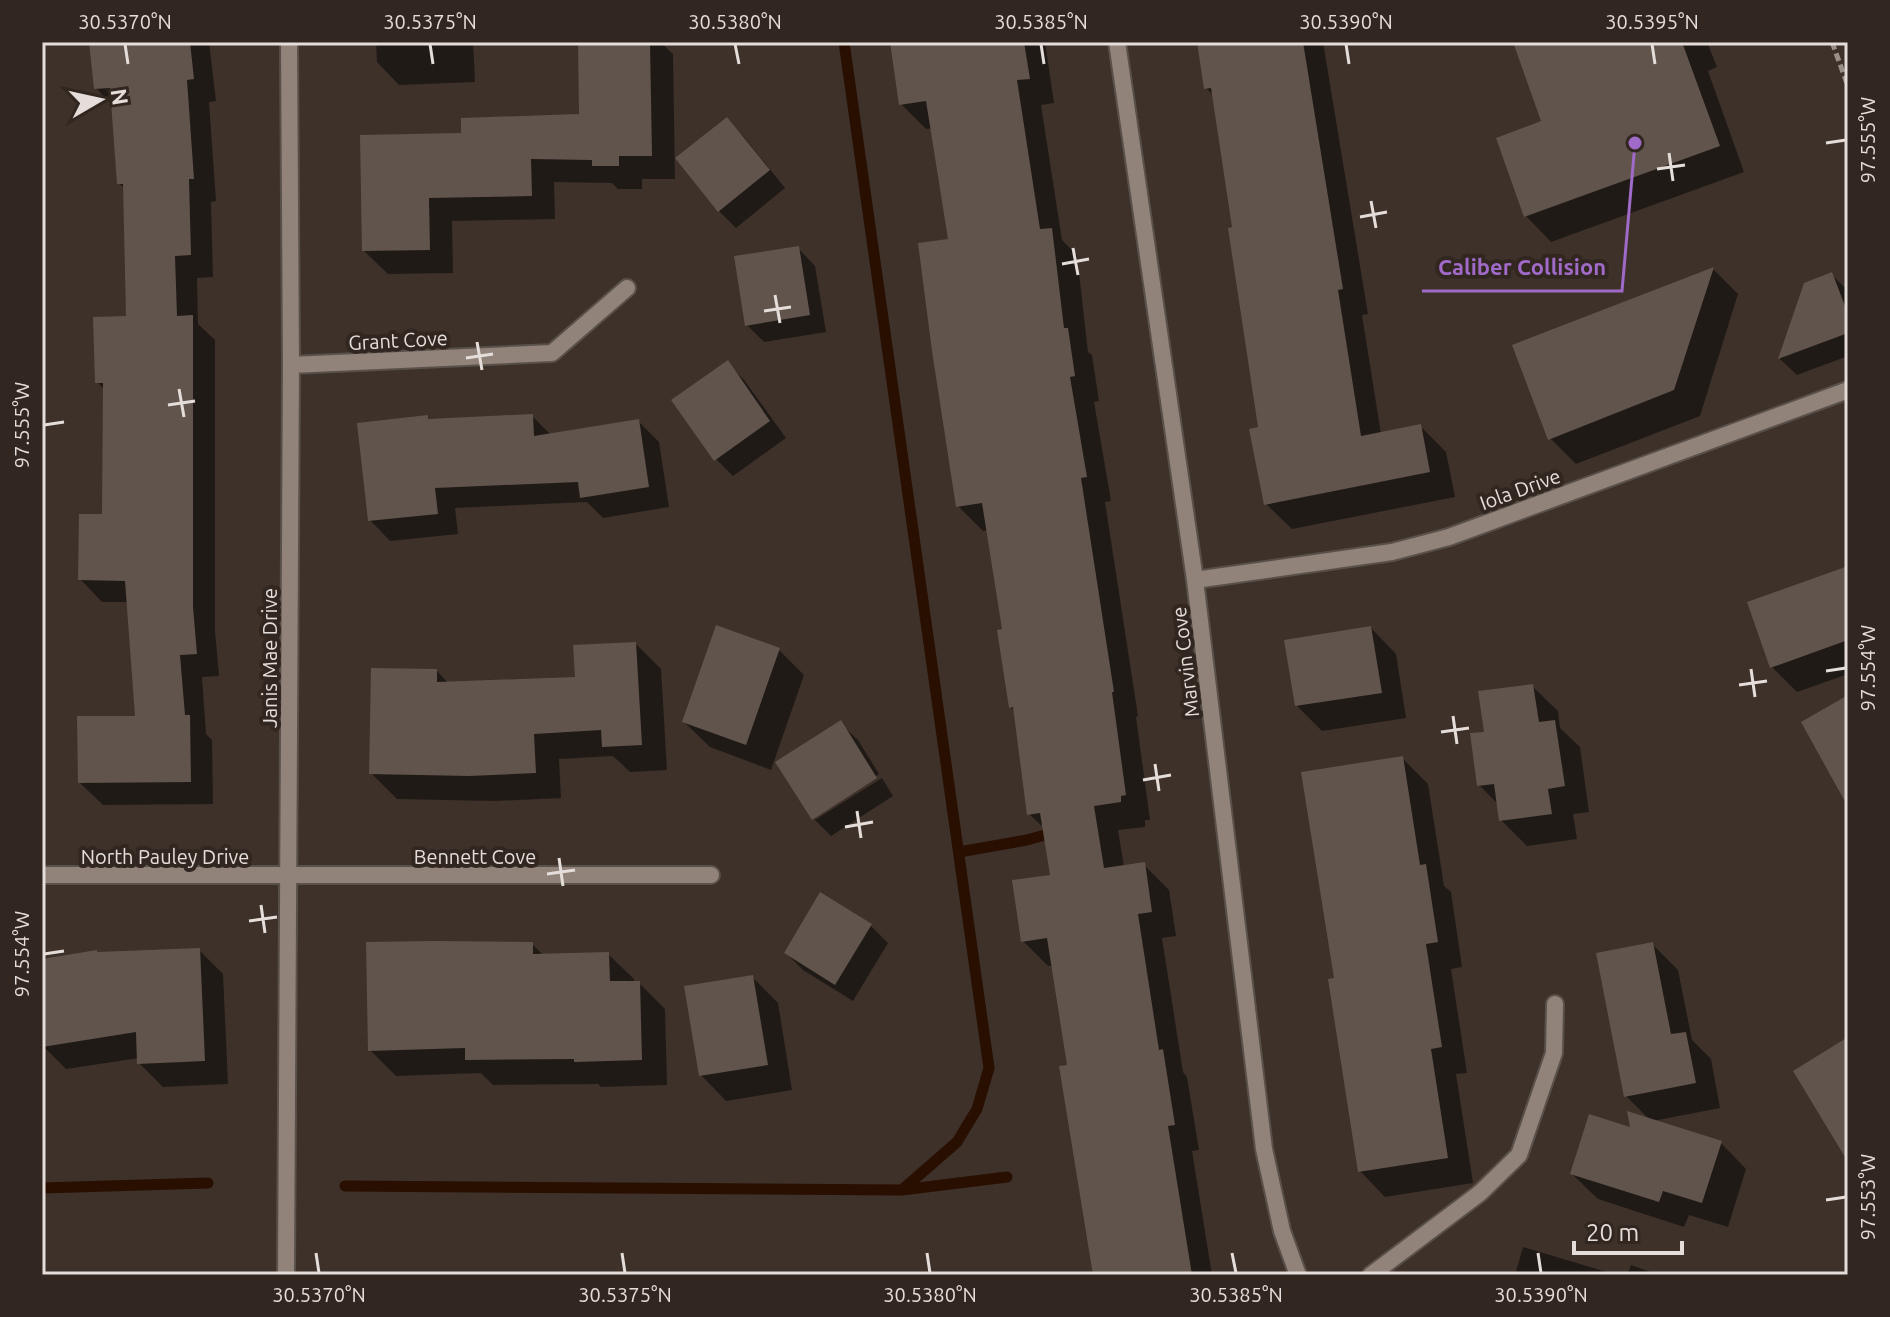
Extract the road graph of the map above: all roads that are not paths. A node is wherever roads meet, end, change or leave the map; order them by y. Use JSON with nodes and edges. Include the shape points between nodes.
{"nodes":[{"id":1,"x":289,"y":42,"type":"edge"},
{"id":2,"x":1117,"y":42,"type":"edge"},
{"id":3,"x":627,"y":288,"type":"dead end"},
{"id":4,"x":291,"y":365,"type":"junction"},
{"id":5,"x":1848,"y":390,"type":"edge"},
{"id":6,"x":1195,"y":580,"type":"junction"},
{"id":7,"x":42,"y":875,"type":"edge"},
{"id":8,"x":711,"y":875,"type":"dead end"},
{"id":9,"x":288,"y":877,"type":"junction"},
{"id":10,"x":1555,"y":1004,"type":"dead end"},
{"id":11,"x":286,"y":1275,"type":"edge"},
{"id":12,"x":1298,"y":1275,"type":"edge"},
{"id":13,"x":1371,"y":1275,"type":"edge"}],
"edges":[{"from":1,"to":4,"type":"street","name":"Janis Mae Drive"},
{"from":2,"to":6,"type":"street","name":"Marvin Cove"},
{"from":3,"to":4,"type":"street","name":"Grant Cove","via":[[552,353]]},
{"from":4,"to":9,"type":"street","name":"Janis Mae Drive"},
{"from":5,"to":6,"type":"street","name":"Iola Drive","via":[[1449,537],[1377,555]]},
{"from":6,"to":12,"type":"street","name":"Marvin Cove","via":[[1264,1149]]},
{"from":7,"to":9,"type":"street","name":"North Pauley Drive"},
{"from":8,"to":9,"type":"street","name":"Bennett Cove"},
{"from":9,"to":11,"type":"street","name":"Janis Mae Drive"},
{"from":10,"to":13,"type":"street","via":[[1554,1053],[1519,1155],[1480,1193]]}]}
